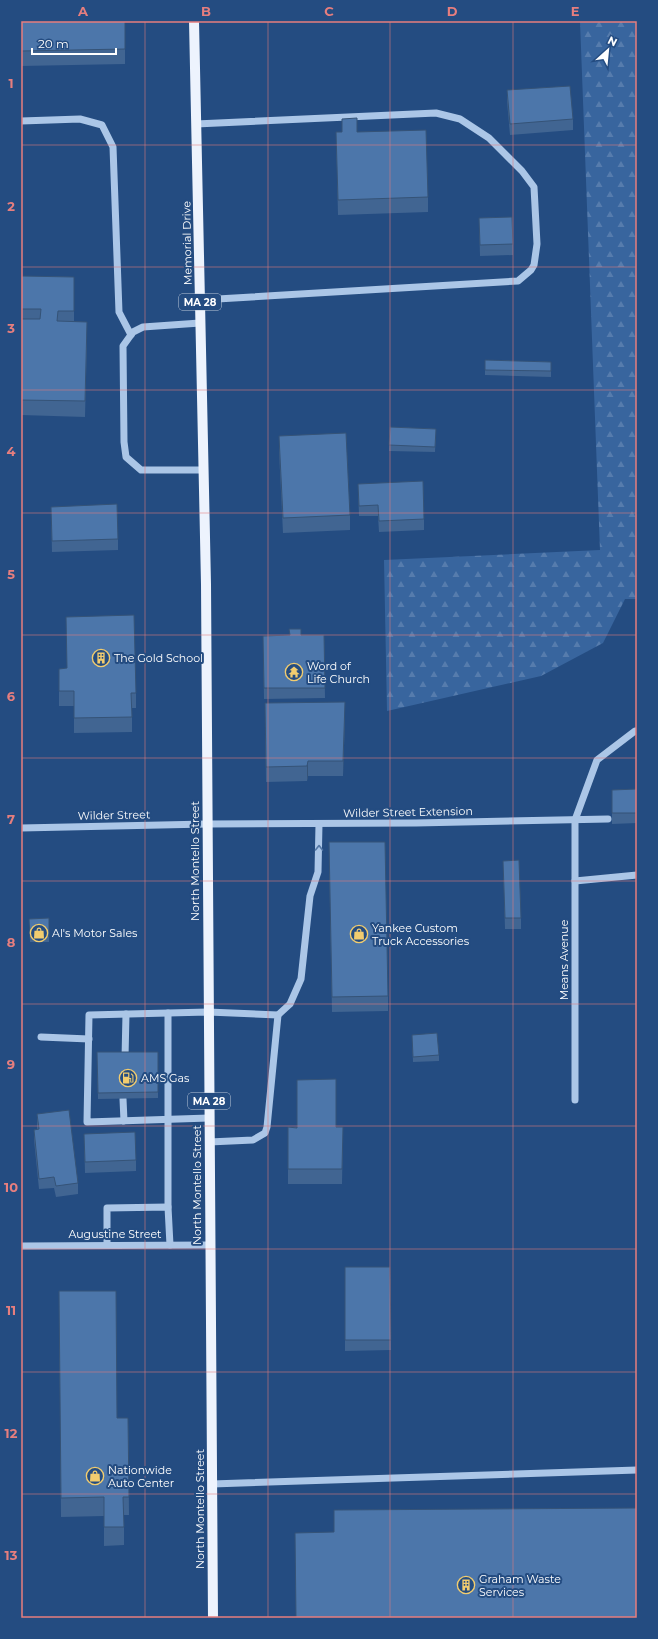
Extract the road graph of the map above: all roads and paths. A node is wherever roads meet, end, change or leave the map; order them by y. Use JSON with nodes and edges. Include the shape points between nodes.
{"nodes":[{"id":1,"x":194,"y":21,"type":"edge"},
{"id":2,"x":21,"y":121,"type":"edge"},
{"id":3,"x":196,"y":124,"type":"junction"},
{"id":4,"x":200,"y":300,"type":"junction"},
{"id":5,"x":200,"y":323,"type":"junction"},
{"id":6,"x":131,"y":335,"type":"junction"},
{"id":7,"x":204,"y":470,"type":"junction"},
{"id":8,"x":206,"y":584,"type":"joint"},
{"id":9,"x":637,"y":731,"type":"edge"},
{"id":10,"x":608,"y":819,"type":"dead end"},
{"id":11,"x":575,"y":820,"type":"junction"},
{"id":12,"x":207,"y":824,"type":"junction"},
{"id":13,"x":319,"y":824,"type":"junction"},
{"id":14,"x":21,"y":828,"type":"edge"},
{"id":15,"x":637,"y":875,"type":"edge"},
{"id":16,"x":575,"y":881,"type":"junction"},
{"id":17,"x":208,"y":1012,"type":"junction"},
{"id":18,"x":168,"y":1013,"type":"junction"},
{"id":19,"x":126,"y":1014,"type":"junction"},
{"id":20,"x":278,"y":1015,"type":"junction"},
{"id":21,"x":41,"y":1037,"type":"dead end"},
{"id":22,"x":89,"y":1039,"type":"junction"},
{"id":23,"x":125,"y":1058,"type":"edge"},
{"id":24,"x":124,"y":1099,"type":"edge"},
{"id":25,"x":575,"y":1100,"type":"dead end"},
{"id":26,"x":209,"y":1118,"type":"junction"},
{"id":27,"x":168,"y":1120,"type":"junction"},
{"id":28,"x":124,"y":1121,"type":"junction"},
{"id":29,"x":209,"y":1142,"type":"junction"},
{"id":30,"x":168,"y":1206,"type":"junction"},
{"id":31,"x":107,"y":1245,"type":"junction"},
{"id":32,"x":170,"y":1245,"type":"junction"},
{"id":33,"x":210,"y":1245,"type":"junction"},
{"id":34,"x":21,"y":1246,"type":"edge"},
{"id":35,"x":637,"y":1470,"type":"edge"},
{"id":36,"x":212,"y":1484,"type":"junction"},
{"id":37,"x":213,"y":1618,"type":"edge"}],
"edges":[{"from":1,"to":3,"type":"main road","name":"Memorial Drive","number":"MA 28"},
{"from":2,"to":6,"type":"street","via":[[80,119],[102,125],[108,136],[113,147],[119,312]]},
{"from":3,"to":4,"type":"main road","name":"Memorial Drive","number":"MA 28"},
{"from":3,"to":4,"type":"street","via":[[436,113],[460,119],[489,138],[534,187],[538,244],[531,270],[518,281]]},
{"from":4,"to":5,"type":"main road","name":"Memorial Drive","number":"MA 28"},
{"from":5,"to":6,"type":"street","via":[[143,327]]},
{"from":5,"to":7,"type":"main road","name":"Memorial Drive","number":"MA 28"},
{"from":6,"to":7,"type":"street","via":[[123,346],[126,457],[141,470]]},
{"from":7,"to":8,"type":"main road","name":"Memorial Drive","number":"MA 28"},
{"from":8,"to":12,"type":"main road","name":"North Montello Street","number":"MA 28"},
{"from":9,"to":11,"type":"street","via":[[597,760]]},
{"from":10,"to":11,"type":"street","name":"Wilder Street Extension"},
{"from":11,"to":13,"type":"street","name":"Wilder Street Extension"},
{"from":11,"to":16,"type":"street","name":"Means Avenue"},
{"from":12,"to":13,"type":"street","name":"Wilder Street Extension"},
{"from":12,"to":14,"type":"street","name":"Wilder Street"},
{"from":12,"to":17,"type":"main road","name":"North Montello Street","number":"MA 28"},
{"from":20,"to":13,"type":"street","one_way":true,"via":[[290,1004],[301,979],[310,896],[318,872]]},
{"from":15,"to":16,"type":"street"},
{"from":16,"to":25,"type":"street","name":"Means Avenue"},
{"from":17,"to":18,"type":"street"},
{"from":17,"to":20,"type":"street"},
{"from":17,"to":26,"type":"main road","name":"North Montello Street","number":"MA 28"},
{"from":18,"to":19,"type":"street"},
{"from":18,"to":27,"type":"street"},
{"from":19,"to":22,"type":"street","via":[[89,1014]]},
{"from":19,"to":23,"type":"street"},
{"from":20,"to":29,"type":"street","via":[[265,1133],[253,1140]]},
{"from":21,"to":22,"type":"street"},
{"from":22,"to":28,"type":"street","via":[[87,1122]]},
{"from":24,"to":28,"type":"street"},
{"from":26,"to":27,"type":"street"},
{"from":26,"to":29,"type":"main road","name":"North Montello Street","number":"MA 28"},
{"from":27,"to":28,"type":"street"},
{"from":27,"to":30,"type":"street"},
{"from":29,"to":33,"type":"main road","name":"North Montello Street","number":"MA 28"},
{"from":30,"to":31,"type":"street","via":[[107,1208]]},
{"from":30,"to":32,"type":"street"},
{"from":31,"to":32,"type":"street","name":"Augustine Street"},
{"from":31,"to":34,"type":"street","name":"Augustine Street"},
{"from":32,"to":33,"type":"street","name":"Augustine Street"},
{"from":33,"to":36,"type":"main road","name":"North Montello Street","number":"MA 28"},
{"from":35,"to":36,"type":"street"},
{"from":36,"to":37,"type":"main road","name":"North Montello Street","number":"MA 28"}]}
